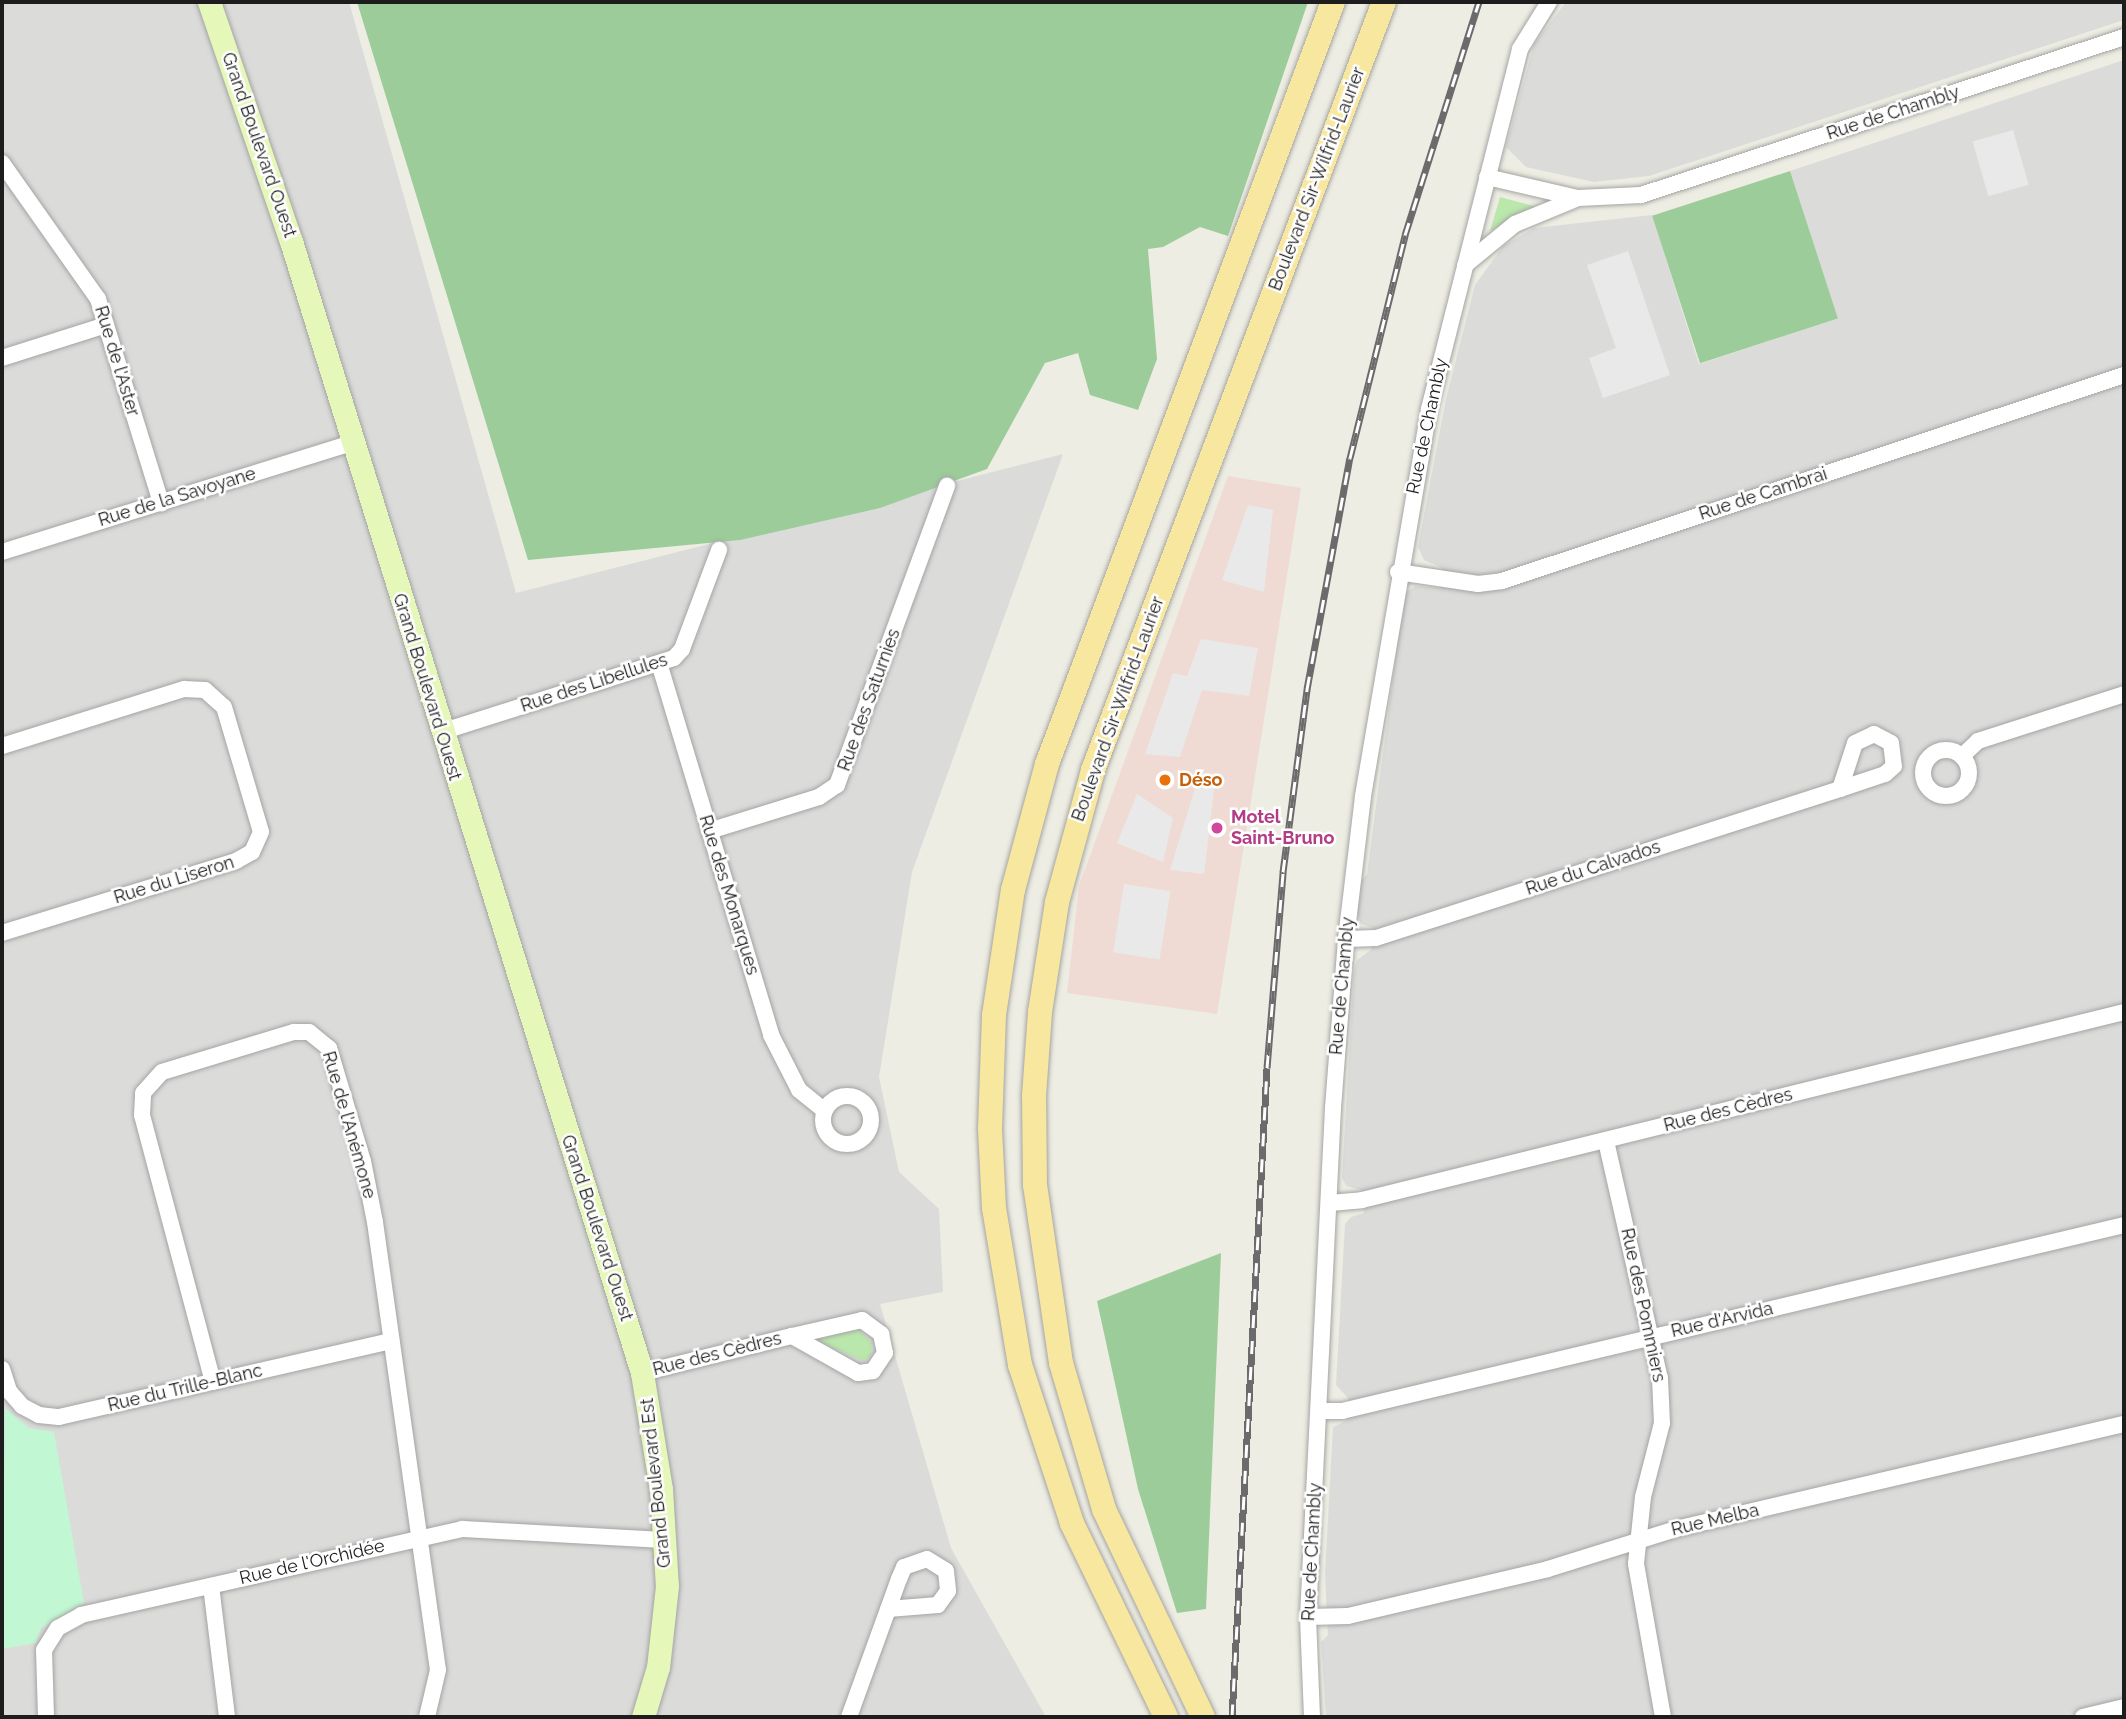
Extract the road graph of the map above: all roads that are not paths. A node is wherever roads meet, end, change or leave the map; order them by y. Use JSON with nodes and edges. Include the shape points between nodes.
{"nodes":[{"id":1,"x":209,"y":2,"type":"edge"},
{"id":2,"x":1332,"y":2,"type":"edge"},
{"id":3,"x":1384,"y":2,"type":"edge"},
{"id":4,"x":1549,"y":2,"type":"edge"},
{"id":5,"x":2124,"y":37,"type":"edge"},
{"id":6,"x":2,"y":165,"type":"edge"},
{"id":7,"x":1487,"y":177,"type":"junction"},
{"id":8,"x":1578,"y":198,"type":"junction"},
{"id":9,"x":1465,"y":265,"type":"junction"},
{"id":10,"x":106,"y":325,"type":"junction"},
{"id":11,"x":2,"y":358,"type":"edge"},
{"id":12,"x":2124,"y":376,"type":"edge"},
{"id":13,"x":352,"y":443,"type":"junction"},
{"id":14,"x":947,"y":486,"type":"dead end"},
{"id":15,"x":161,"y":502,"type":"junction"},
{"id":16,"x":719,"y":550,"type":"dead end"},
{"id":17,"x":2,"y":552,"type":"edge"},
{"id":18,"x":1398,"y":572,"type":"junction"},
{"id":19,"x":659,"y":663,"type":"junction"},
{"id":20,"x":2124,"y":694,"type":"edge"},
{"id":21,"x":441,"y":732,"type":"junction"},
{"id":22,"x":2,"y":746,"type":"edge"},
{"id":23,"x":1962,"y":756,"type":"dead end"},
{"id":24,"x":1840,"y":789,"type":"dead end"},
{"id":25,"x":709,"y":831,"type":"junction"},
{"id":26,"x":2,"y":933,"type":"edge"},
{"id":27,"x":1346,"y":939,"type":"junction"},
{"id":28,"x":2124,"y":1012,"type":"edge"},
{"id":29,"x":824,"y":1110,"type":"dead end"},
{"id":30,"x":1606,"y":1141,"type":"junction"},
{"id":31,"x":1330,"y":1203,"type":"junction"},
{"id":32,"x":2124,"y":1225,"type":"edge"},
{"id":33,"x":792,"y":1336,"type":"junction"},
{"id":34,"x":1653,"y":1336,"type":"junction"},
{"id":35,"x":391,"y":1342,"type":"junction"},
{"id":36,"x":2,"y":1368,"type":"edge"},
{"id":37,"x":642,"y":1373,"type":"junction"},
{"id":38,"x":213,"y":1382,"type":"junction"},
{"id":39,"x":1320,"y":1411,"type":"junction"},
{"id":40,"x":2124,"y":1424,"type":"edge"},
{"id":41,"x":419,"y":1538,"type":"junction"},
{"id":42,"x":665,"y":1540,"type":"junction"},
{"id":43,"x":1638,"y":1541,"type":"junction"},
{"id":44,"x":211,"y":1586,"type":"junction"},
{"id":45,"x":888,"y":1609,"type":"dead end"},
{"id":46,"x":1308,"y":1617,"type":"junction"},
{"id":47,"x":2124,"y":1707,"type":"edge"},
{"id":48,"x":1201,"y":1713,"type":"edge"},
{"id":49,"x":46,"y":1717,"type":"edge"},
{"id":50,"x":227,"y":1717,"type":"edge"},
{"id":51,"x":427,"y":1717,"type":"edge"},
{"id":52,"x":643,"y":1717,"type":"edge"},
{"id":53,"x":849,"y":1717,"type":"edge"},
{"id":54,"x":1166,"y":1717,"type":"edge"},
{"id":55,"x":1312,"y":1717,"type":"edge"},
{"id":56,"x":1664,"y":1717,"type":"edge"},
{"id":57,"x":2083,"y":1717,"type":"edge"}],
"edges":[{"from":1,"to":13,"type":"street","name":"Grand Boulevard Ouest","via":[[263,151]]},
{"from":2,"to":54,"type":"main road","via":[[1047,764],[1013,890],[994,1015],[990,1129],[994,1208],[1020,1365],[1072,1523]]},
{"from":3,"to":48,"type":"main road","name":"Boulevard Sir-Wilfrid-Laurier","via":[[1093,770],[1057,902],[1040,1012],[1034,1096],[1035,1185],[1061,1363],[1104,1509]]},
{"from":4,"to":7,"type":"street","via":[[1520,49]]},
{"from":5,"to":8,"type":"street","name":"Rue de Chambly","via":[[1656,191],[1625,198]]},
{"from":6,"to":10,"type":"street","name":"Rue de l'Aster","via":[[92,289]]},
{"from":7,"to":8,"type":"street","name":"Rue de Chambly"},
{"from":7,"to":9,"type":"street","name":"Rue de Chambly"},
{"from":8,"to":9,"type":"street","name":"Rue de Chambly","via":[[1515,224]]},
{"from":9,"to":18,"type":"street","name":"Rue de Chambly","via":[[1429,409]]},
{"from":10,"to":11,"type":"street"},
{"from":10,"to":15,"type":"street","name":"Rue de l'Aster"},
{"from":12,"to":18,"type":"street","name":"Rue de Cambrai","via":[[1502,581],[1478,584]]},
{"from":13,"to":15,"type":"street","name":"Rue de la Savoyane"},
{"from":13,"to":21,"type":"street","name":"Grand Boulevard Ouest"},
{"from":14,"to":25,"type":"street","name":"Rue des Saturnies","via":[[837,785],[820,797]]},
{"from":15,"to":17,"type":"street","name":"Rue de la Savoyane"},
{"from":16,"to":19,"type":"street","name":"Rue des Libellules","via":[[682,649]]},
{"from":18,"to":27,"type":"street","name":"Rue de Chambly"},
{"from":19,"to":21,"type":"street","name":"Rue des Libellules"},
{"from":19,"to":25,"type":"street","name":"Rue des Monarques"},
{"from":20,"to":23,"type":"street","via":[[1978,741]]},
{"from":21,"to":37,"type":"street","name":"Grand Boulevard Ouest"},
{"from":22,"to":26,"type":"street","name":"Rue du Liseron","via":[[184,690],[205,690],[224,707],[261,832],[252,852],[236,862]]},
{"from":24,"to":27,"type":"street","name":"Rue du Calvados","via":[[1376,938]]},
{"from":25,"to":29,"type":"street","name":"Rue des Monarques","via":[[777,1050],[799,1090]]},
{"from":27,"to":31,"type":"street","name":"Rue de Chambly"},
{"from":28,"to":30,"type":"street","name":"Rue des Cèdres"},
{"from":30,"to":31,"type":"street","name":"Rue des Cèdres","via":[[1362,1200]]},
{"from":30,"to":34,"type":"street","name":"Rue des Pommiers"},
{"from":31,"to":39,"type":"street","name":"Rue de Chambly"},
{"from":32,"to":34,"type":"street","name":"Rue d'Arvida"},
{"from":33,"to":33,"type":"street","name":"Rue des Cèdres","via":[[858,1373],[873,1371],[885,1353],[881,1334],[862,1320]]},
{"from":33,"to":37,"type":"street","name":"Rue des Cèdres"},
{"from":34,"to":39,"type":"street","name":"Rue d'Arvida","via":[[1342,1411]]},
{"from":34,"to":43,"type":"street","name":"Rue des Pommiers","via":[[1662,1423],[1646,1484]]},
{"from":35,"to":38,"type":"street","name":"Rue du Trille-Blanc"},
{"from":35,"to":38,"type":"street","name":"Rue de l'Anémone","via":[[367,1178],[333,1060],[323,1039],[299,1031],[162,1072],[148,1083],[142,1098],[142,1115]]},
{"from":35,"to":41,"type":"street","name":"Rue de l'Anémone"},
{"from":36,"to":38,"type":"street","name":"Rue du Trille-Blanc","via":[[17,1401],[33,1413],[52,1417]]},
{"from":37,"to":42,"type":"street","name":"Grand Boulevard Est"},
{"from":39,"to":46,"type":"street","name":"Rue de Chambly"},
{"from":40,"to":43,"type":"street","name":"Rue Melba"},
{"from":41,"to":42,"type":"street","name":"Rue de l'Orchidée","via":[[486,1528]]},
{"from":41,"to":44,"type":"street","name":"Rue de l'Orchidée"},
{"from":41,"to":51,"type":"street","name":"Rue de l'Anémone","via":[[438,1675]]},
{"from":42,"to":52,"type":"street","name":"Grand Boulevard Est","via":[[662,1645]]},
{"from":43,"to":46,"type":"street","name":"Rue Melba","via":[[1548,1569],[1348,1616]]},
{"from":43,"to":56,"type":"street","name":"Rue des Pommiers","via":[[1636,1573]]},
{"from":44,"to":49,"type":"street","name":"Rue de l'Orchidée","via":[[63,1623],[49,1638],[42,1657]]},
{"from":44,"to":50,"type":"street"},
{"from":45,"to":53,"type":"street"},
{"from":46,"to":55,"type":"street","name":"Rue de Chambly"},
{"from":47,"to":57,"type":"street"}]}
